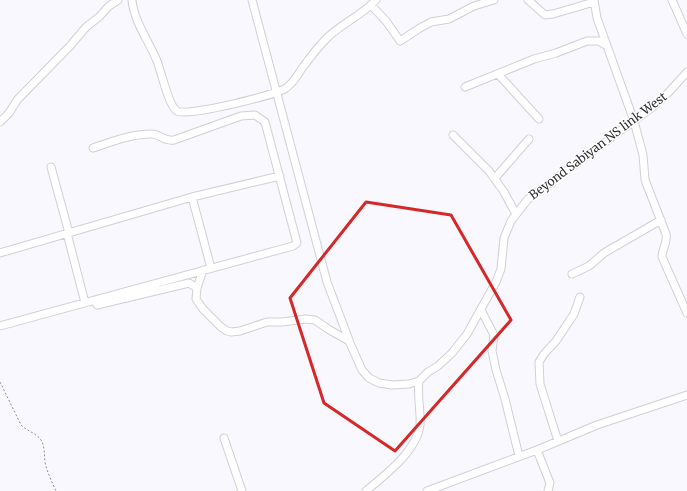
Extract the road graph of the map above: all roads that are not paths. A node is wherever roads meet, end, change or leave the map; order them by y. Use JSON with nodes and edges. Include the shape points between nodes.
{"nodes":[{"id":1,"x":118,"y":0,"type":"edge"},
{"id":2,"x":132,"y":0,"type":"edge"},
{"id":3,"x":252,"y":0,"type":"edge"},
{"id":4,"x":494,"y":0,"type":"edge"},
{"id":5,"x":528,"y":0,"type":"edge"},
{"id":6,"x":672,"y":0,"type":"edge"},
{"id":7,"x":594,"y":1,"type":"edge"},
{"id":8,"x":374,"y":3,"type":"edge"},
{"id":9,"x":687,"y":34,"type":"edge"},
{"id":10,"x":607,"y":46,"type":"junction"},
{"id":11,"x":687,"y":72,"type":"edge"},
{"id":12,"x":498,"y":74,"type":"junction"},
{"id":13,"x":465,"y":87,"type":"dead end"},
{"id":14,"x":277,"y":93,"type":"junction"},
{"id":15,"x":539,"y":120,"type":"dead end"},
{"id":16,"x":634,"y":121,"type":"junction"},
{"id":17,"x":0,"y":122,"type":"edge"},
{"id":18,"x":453,"y":135,"type":"dead end"},
{"id":19,"x":529,"y":139,"type":"dead end"},
{"id":20,"x":93,"y":148,"type":"dead end"},
{"id":21,"x":51,"y":167,"type":"dead end"},
{"id":22,"x":280,"y":176,"type":"junction"},
{"id":23,"x":495,"y":178,"type":"junction"},
{"id":24,"x":192,"y":197,"type":"junction"},
{"id":25,"x":516,"y":214,"type":"junction"},
{"id":26,"x":661,"y":220,"type":"junction"},
{"id":27,"x":68,"y":233,"type":"junction"},
{"id":28,"x":0,"y":253,"type":"edge"},
{"id":29,"x":211,"y":268,"type":"junction"},
{"id":30,"x":203,"y":270,"type":"junction"},
{"id":31,"x":572,"y":274,"type":"dead end"},
{"id":32,"x":197,"y":288,"type":"junction"},
{"id":33,"x":580,"y":297,"type":"dead end"},
{"id":34,"x":85,"y":303,"type":"junction"},
{"id":35,"x":97,"y":305,"type":"dead end"},
{"id":36,"x":481,"y":310,"type":"junction"},
{"id":37,"x":687,"y":313,"type":"edge"},
{"id":38,"x":0,"y":326,"type":"edge"},
{"id":39,"x":349,"y":340,"type":"junction"},
{"id":40,"x":419,"y":381,"type":"junction"},
{"id":41,"x":687,"y":395,"type":"edge"},
{"id":42,"x":224,"y":438,"type":"dead end"},
{"id":43,"x":558,"y":441,"type":"junction"},
{"id":44,"x":537,"y":450,"type":"junction"},
{"id":45,"x":519,"y":456,"type":"junction"},
{"id":46,"x":242,"y":491,"type":"edge"},
{"id":47,"x":366,"y":491,"type":"edge"},
{"id":48,"x":426,"y":491,"type":"edge"},
{"id":49,"x":548,"y":491,"type":"edge"}],
"edges":[{"from":1,"to":17,"type":"street","via":[[86,27],[18,99]]},
{"from":2,"to":14,"type":"street","via":[[133,11],[157,60],[176,111],[195,112]]},
{"from":3,"to":14,"type":"street"},
{"from":4,"to":8,"type":"street","via":[[474,6],[449,19],[431,22],[400,41]]},
{"from":5,"to":7,"type":"street","via":[[545,15]]},
{"from":6,"to":9,"type":"street"},
{"from":7,"to":10,"type":"street"},
{"from":8,"to":14,"type":"street","via":[[327,38],[290,86]]},
{"from":10,"to":12,"type":"street","via":[[599,41],[587,41]]},
{"from":10,"to":16,"type":"street"},
{"from":11,"to":16,"type":"street","name":"Beyond Sabiyan NS link West","via":[[654,106]]},
{"from":12,"to":13,"type":"street"},
{"from":12,"to":15,"type":"street"},
{"from":14,"to":39,"type":"street","via":[[327,282]]},
{"from":16,"to":25,"type":"street","name":"Beyond Sabiyan NS link West","via":[[528,199]]},
{"from":16,"to":26,"type":"street","via":[[643,155],[645,180]]},
{"from":18,"to":23,"type":"street"},
{"from":19,"to":23,"type":"street"},
{"from":20,"to":22,"type":"street","via":[[147,134],[156,134],[168,141],[174,140],[241,116],[255,115],[265,122]]},
{"from":21,"to":27,"type":"street"},
{"from":22,"to":24,"type":"street"},
{"from":22,"to":29,"type":"street","via":[[297,244]]},
{"from":23,"to":25,"type":"street"},
{"from":24,"to":27,"type":"street"},
{"from":24,"to":29,"type":"street"},
{"from":25,"to":36,"type":"street","name":"Beyond Sabiyan NS link West","via":[[504,238],[501,269]]},
{"from":26,"to":31,"type":"street"},
{"from":26,"to":37,"type":"street","via":[[668,239],[662,257]]},
{"from":27,"to":28,"type":"street"},
{"from":27,"to":34,"type":"street"},
{"from":29,"to":30,"type":"street"},
{"from":30,"to":32,"type":"street"},
{"from":30,"to":34,"type":"street"},
{"from":32,"to":35,"type":"street","via":[[189,283]]},
{"from":32,"to":39,"type":"street","via":[[196,299],[227,331],[240,331],[267,322],[311,319]]},
{"from":33,"to":43,"type":"street","via":[[574,314],[539,362],[540,384]]},
{"from":34,"to":38,"type":"street"},
{"from":36,"to":40,"type":"street","name":"Beyond Sabiyan NS link West","via":[[452,353]]},
{"from":36,"to":45,"type":"street","via":[[494,335],[492,351]]},
{"from":39,"to":40,"type":"street","via":[[362,370],[369,378],[392,385]]},
{"from":40,"to":47,"type":"street","via":[[420,424],[415,442]]},
{"from":41,"to":43,"type":"street"},
{"from":42,"to":46,"type":"street"},
{"from":43,"to":44,"type":"street"},
{"from":44,"to":45,"type":"street"},
{"from":44,"to":49,"type":"street","via":[[550,483]]},
{"from":45,"to":48,"type":"street"}]}
